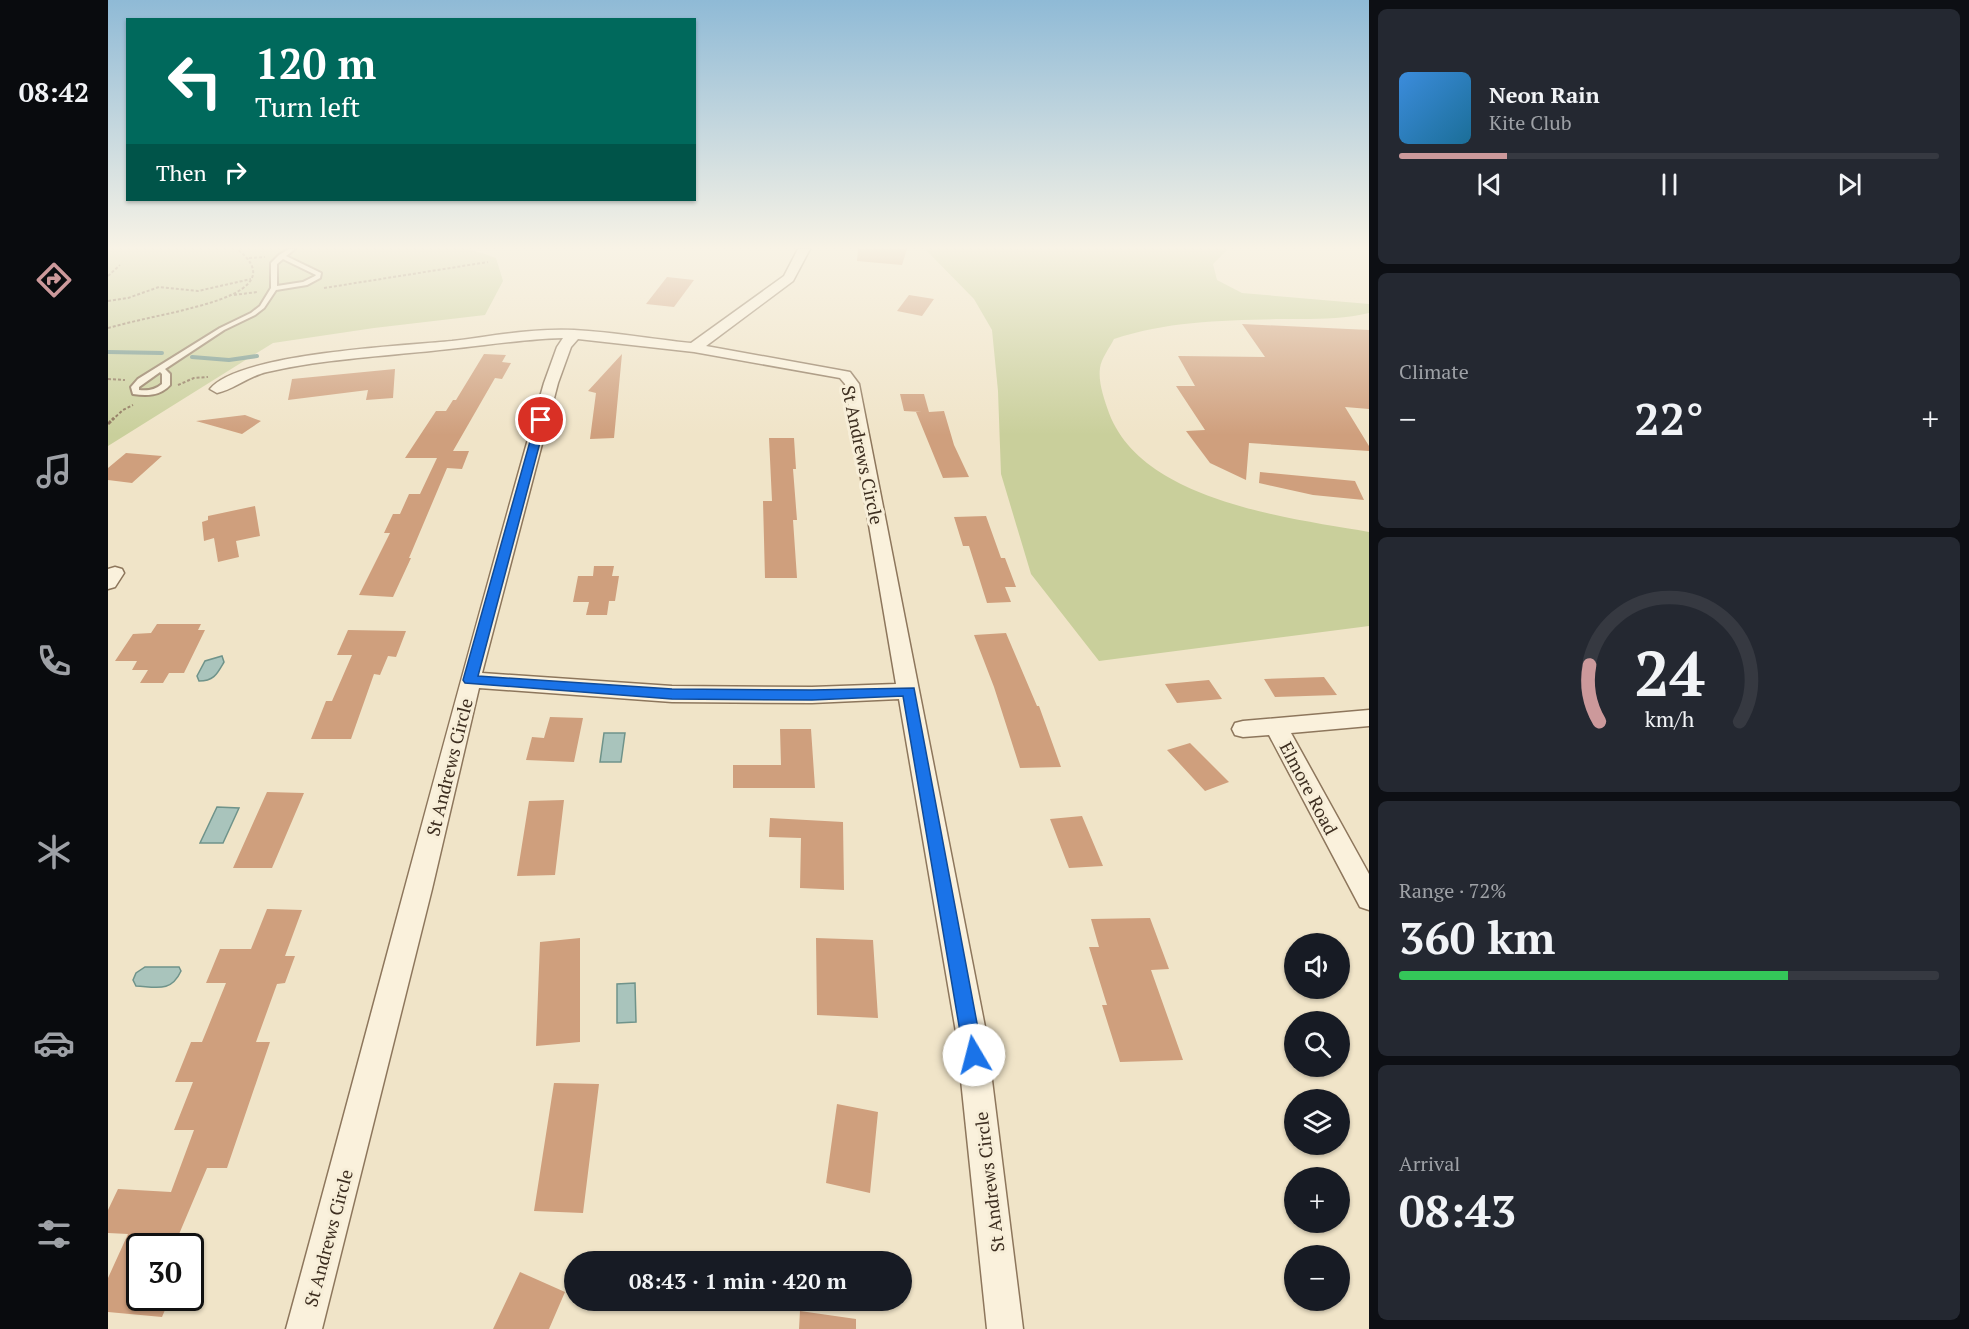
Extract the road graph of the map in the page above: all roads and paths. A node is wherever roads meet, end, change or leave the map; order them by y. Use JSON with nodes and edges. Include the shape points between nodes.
{"nodes":[{"id":1,"x":179,"y":311,"type":"edge"},
{"id":2,"x":256,"y":311,"type":"edge"},
{"id":3,"x":745,"y":311,"type":"edge"},
{"id":4,"x":108,"y":328,"type":"edge"},
{"id":5,"x":574,"y":334,"type":"junction"},
{"id":6,"x":694,"y":348,"type":"junction"},
{"id":7,"x":162,"y":369,"type":"dead end"},
{"id":8,"x":245,"y":374,"type":"junction"},
{"id":9,"x":217,"y":389,"type":"dead end"},
{"id":10,"x":172,"y":390,"type":"dead end"},
{"id":11,"x":142,"y":401,"type":"dead end"},
{"id":12,"x":108,"y":424,"type":"edge"},
{"id":13,"x":470,"y":680,"type":"junction"},
{"id":14,"x":909,"y":691,"type":"junction"},
{"id":15,"x":1369,"y":718,"type":"edge"},
{"id":16,"x":1276,"y":728,"type":"junction"},
{"id":17,"x":1243,"y":729,"type":"dead end"},
{"id":18,"x":1369,"y":899,"type":"edge"},
{"id":19,"x":304,"y":1329,"type":"edge"},
{"id":20,"x":1005,"y":1329,"type":"edge"}],
"edges":[{"from":1,"to":4,"type":"path"},
{"from":2,"to":7,"type":"lane"},
{"from":3,"to":6,"type":"street"},
{"from":5,"to":6,"type":"street","name":"St Andrews Circle"},
{"from":5,"to":8,"type":"street","via":[[373,350]]},
{"from":5,"to":13,"type":"street","name":"St Andrews Circle","via":[[564,347],[551,383]]},
{"from":6,"to":14,"type":"street","name":"St Andrews Circle","via":[[828,371],[845,375],[852,384]]},
{"from":8,"to":9,"type":"street"},
{"from":8,"to":10,"type":"path","via":[[194,378]]},
{"from":11,"to":12,"type":"path","via":[[123,410]]},
{"from":13,"to":14,"type":"street","via":[[672,694]]},
{"from":13,"to":19,"type":"street","name":"St Andrews Circle"},
{"from":14,"to":20,"type":"street","name":"St Andrews Circle","via":[[971,1032]]},
{"from":15,"to":16,"type":"street","name":"Elmore Road"},
{"from":16,"to":17,"type":"street"},
{"from":16,"to":18,"type":"street","name":"Elmore Road"}]}
